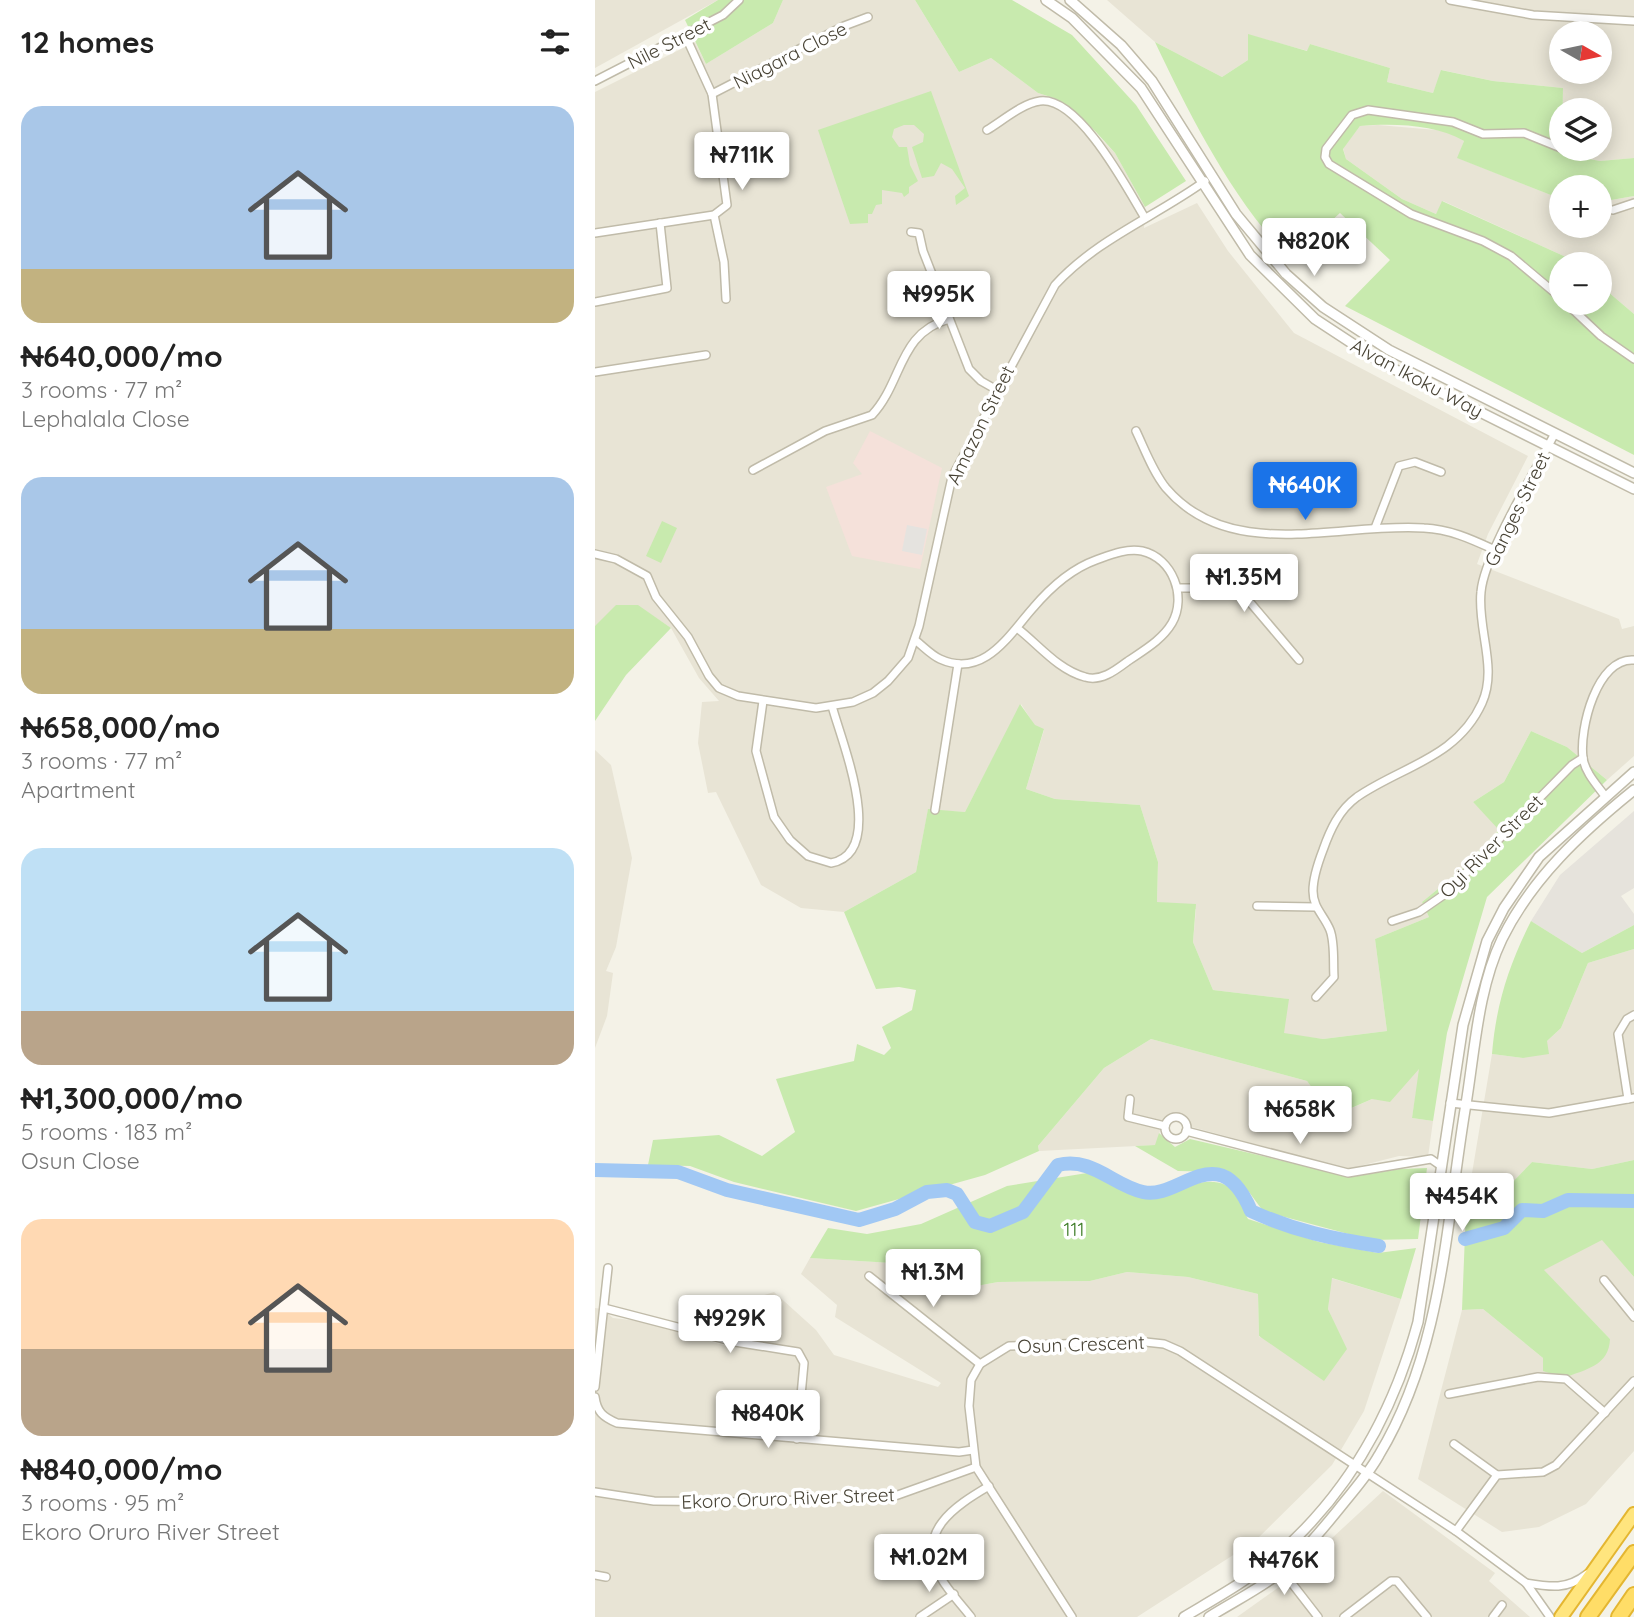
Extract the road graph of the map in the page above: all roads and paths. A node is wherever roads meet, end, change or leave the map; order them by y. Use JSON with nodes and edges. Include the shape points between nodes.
{"nodes":[{"id":1,"x":739,"y":0,"type":"edge"},
{"id":2,"x":1070,"y":0,"type":"edge"},
{"id":3,"x":1450,"y":0,"type":"edge"},
{"id":4,"x":1053,"y":2,"type":"edge"},
{"id":5,"x":868,"y":17,"type":"dead end"},
{"id":6,"x":1634,"y":21,"type":"edge"},
{"id":7,"x":685,"y":35,"type":"junction"},
{"id":8,"x":595,"y":81,"type":"edge"},
{"id":9,"x":712,"y":94,"type":"junction"},
{"id":10,"x":987,"y":130,"type":"dead end"},
{"id":11,"x":1549,"y":143,"type":"edge"},
{"id":12,"x":1211,"y":176,"type":"junction"},
{"id":13,"x":1201,"y":184,"type":"junction"},
{"id":14,"x":1634,"y":204,"type":"edge"},
{"id":15,"x":1612,"y":210,"type":"dead end"},
{"id":16,"x":714,"y":215,"type":"junction"},
{"id":17,"x":1145,"y":218,"type":"junction"},
{"id":18,"x":660,"y":223,"type":"junction"},
{"id":19,"x":911,"y":232,"type":"dead end"},
{"id":20,"x":595,"y":233,"type":"edge"},
{"id":21,"x":1549,"y":288,"type":"edge"},
{"id":22,"x":726,"y":299,"type":"dead end"},
{"id":23,"x":595,"y":302,"type":"edge"},
{"id":24,"x":1579,"y":315,"type":"edge"},
{"id":25,"x":949,"y":320,"type":"junction"},
{"id":26,"x":706,"y":355,"type":"dead end"},
{"id":27,"x":1634,"y":359,"type":"edge"},
{"id":28,"x":595,"y":372,"type":"edge"},
{"id":29,"x":997,"y":390,"type":"junction"},
{"id":30,"x":1136,"y":431,"type":"dead end"},
{"id":31,"x":1555,"y":433,"type":"junction"},
{"id":32,"x":1548,"y":447,"type":"junction"},
{"id":33,"x":754,"y":470,"type":"dead end"},
{"id":34,"x":1441,"y":472,"type":"dead end"},
{"id":35,"x":1634,"y":473,"type":"edge"},
{"id":36,"x":1634,"y":489,"type":"edge"},
{"id":37,"x":1375,"y":528,"type":"junction"},
{"id":38,"x":1495,"y":550,"type":"junction"},
{"id":39,"x":595,"y":554,"type":"edge"},
{"id":40,"x":1178,"y":588,"type":"junction"},
{"id":41,"x":1017,"y":628,"type":"junction"},
{"id":42,"x":915,"y":640,"type":"junction"},
{"id":43,"x":1299,"y":660,"type":"dead end"},
{"id":44,"x":1634,"y":660,"type":"edge"},
{"id":45,"x":958,"y":664,"type":"junction"},
{"id":46,"x":763,"y":701,"type":"junction"},
{"id":47,"x":832,"y":706,"type":"junction"},
{"id":48,"x":1583,"y":758,"type":"junction"},
{"id":49,"x":1634,"y":772,"type":"edge"},
{"id":50,"x":1634,"y":790,"type":"edge"},
{"id":51,"x":1605,"y":796,"type":"junction"},
{"id":52,"x":935,"y":810,"type":"dead end"},
{"id":53,"x":1257,"y":906,"type":"dead end"},
{"id":54,"x":1315,"y":907,"type":"junction"},
{"id":55,"x":1392,"y":921,"type":"dead end"},
{"id":56,"x":1316,"y":997,"type":"dead end"},
{"id":57,"x":1634,"y":1015,"type":"edge"},
{"id":58,"x":1631,"y":1098,"type":"edge"},
{"id":59,"x":1130,"y":1099,"type":"dead end"},
{"id":60,"x":1450,"y":1103,"type":"junction"},
{"id":61,"x":1466,"y":1103,"type":"junction"},
{"id":62,"x":1165,"y":1126,"type":"junction"},
{"id":63,"x":1187,"y":1131,"type":"junction"},
{"id":64,"x":1441,"y":1166,"type":"junction"},
{"id":65,"x":608,"y":1268,"type":"dead end"},
{"id":66,"x":869,"y":1276,"type":"dead end"},
{"id":67,"x":1604,"y":1280,"type":"dead end"},
{"id":68,"x":604,"y":1308,"type":"junction"},
{"id":69,"x":1634,"y":1317,"type":"edge"},
{"id":70,"x":980,"y":1364,"type":"junction"},
{"id":71,"x":1634,"y":1381,"type":"edge"},
{"id":72,"x":595,"y":1387,"type":"edge"},
{"id":73,"x":1449,"y":1394,"type":"dead end"},
{"id":74,"x":595,"y":1397,"type":"edge"},
{"id":75,"x":1605,"y":1413,"type":"junction"},
{"id":76,"x":797,"y":1439,"type":"junction"},
{"id":77,"x":1454,"y":1444,"type":"dead end"},
{"id":78,"x":973,"y":1450,"type":"junction"},
{"id":79,"x":1356,"y":1465,"type":"junction"},
{"id":80,"x":976,"y":1467,"type":"junction"},
{"id":81,"x":1368,"y":1473,"type":"junction"},
{"id":82,"x":1497,"y":1475,"type":"junction"},
{"id":83,"x":989,"y":1486,"type":"junction"},
{"id":84,"x":595,"y":1492,"type":"edge"},
{"id":85,"x":1634,"y":1514,"type":"edge"},
{"id":86,"x":1456,"y":1531,"type":"junction"},
{"id":87,"x":1634,"y":1553,"type":"edge"},
{"id":88,"x":1273,"y":1559,"type":"junction"},
{"id":89,"x":1597,"y":1566,"type":"junction"},
{"id":90,"x":1282,"y":1571,"type":"junction"},
{"id":91,"x":595,"y":1575,"type":"edge"},
{"id":92,"x":606,"y":1577,"type":"dead end"},
{"id":93,"x":1526,"y":1583,"type":"junction"},
{"id":94,"x":954,"y":1594,"type":"junction"},
{"id":95,"x":1634,"y":1595,"type":"edge"},
{"id":96,"x":1502,"y":1605,"type":"dead end"},
{"id":97,"x":920,"y":1617,"type":"edge"},
{"id":98,"x":971,"y":1617,"type":"edge"},
{"id":99,"x":1072,"y":1617,"type":"edge"},
{"id":100,"x":1184,"y":1617,"type":"edge"},
{"id":101,"x":1209,"y":1617,"type":"edge"},
{"id":102,"x":1318,"y":1617,"type":"edge"},
{"id":103,"x":1344,"y":1617,"type":"edge"},
{"id":104,"x":1427,"y":1617,"type":"edge"},
{"id":105,"x":1493,"y":1617,"type":"edge"},
{"id":106,"x":1550,"y":1617,"type":"edge"},
{"id":107,"x":1561,"y":1617,"type":"edge"},
{"id":108,"x":1588,"y":1617,"type":"edge"},
{"id":109,"x":1619,"y":1617,"type":"edge"}],
"edges":[{"from":1,"to":7,"type":"street","name":"Nile Street","via":[[723,15]]},
{"from":2,"to":12,"type":"street","name":"Alvan Ikoku Way","via":[[1121,45],[1152,81]]},
{"from":3,"to":6,"type":"street","via":[[1533,15]]},
{"from":4,"to":13,"type":"street","name":"Alvan Ikoku Way","via":[[1141,88]]},
{"from":5,"to":9,"type":"street","name":"Niagara Close"},
{"from":7,"to":8,"type":"street","name":"Nile Street"},
{"from":7,"to":9,"type":"street"},
{"from":9,"to":16,"type":"street","via":[[729,198],[724,211]]},
{"from":10,"to":17,"type":"street","via":[[1037,101],[1063,109],[1099,143]]},
{"from":11,"to":21,"type":"street","via":[[1524,133],[1483,134],[1453,122],[1368,110],[1352,115],[1325,157],[1329,164],[1412,214],[1511,256]]},
{"from":12,"to":13,"type":"street","name":"Amazon Street"},
{"from":12,"to":31,"type":"street","name":"Alvan Ikoku Way","via":[[1259,244],[1323,307],[1388,350]]},
{"from":13,"to":17,"type":"street","name":"Amazon Street"},
{"from":13,"to":32,"type":"street","name":"Alvan Ikoku Way","via":[[1250,255],[1315,319],[1382,363]]},
{"from":14,"to":15,"type":"street"},
{"from":16,"to":18,"type":"street"},
{"from":16,"to":22,"type":"street"},
{"from":17,"to":29,"type":"street","name":"Amazon Street","via":[[1076,262],[1055,285]]},
{"from":18,"to":20,"type":"street"},
{"from":18,"to":23,"type":"street","via":[[667,288]]},
{"from":19,"to":25,"type":"street","via":[[919,233]]},
{"from":24,"to":27,"type":"street"},
{"from":25,"to":29,"type":"street","via":[[969,369]]},
{"from":25,"to":33,"type":"street","via":[[931,324],[916,337],[872,415],[825,431]]},
{"from":26,"to":28,"type":"street"},
{"from":29,"to":42,"type":"street","name":"Amazon Street","via":[[949,486]]},
{"from":30,"to":37,"type":"street","via":[[1165,486],[1208,521],[1299,537]]},
{"from":31,"to":32,"type":"street","name":"Ganges Street"},
{"from":31,"to":35,"type":"street","name":"Alvan Ikoku Way"},
{"from":32,"to":36,"type":"street","name":"Alvan Ikoku Way"},
{"from":32,"to":38,"type":"street","name":"Ganges Street"},
{"from":34,"to":37,"type":"street","via":[[1415,462],[1399,467]]},
{"from":37,"to":38,"type":"street","via":[[1442,530]]},
{"from":38,"to":54,"type":"street","name":"Ganges Street","via":[[1480,594],[1488,664],[1483,701],[1453,743],[1357,797],[1343,810],[1318,863]]},
{"from":39,"to":46,"type":"street","name":"Amazon Street","via":[[616,559],[647,576],[656,597],[688,637],[719,688]]},
{"from":40,"to":41,"type":"street","via":[[1162,562],[1143,551],[1124,551],[1088,563],[1061,579]]},
{"from":40,"to":41,"type":"street","via":[[1174,620],[1165,632],[1103,677],[1083,677],[1060,664]]},
{"from":40,"to":43,"type":"street","via":[[1226,588],[1243,594]]},
{"from":41,"to":45,"type":"street","via":[[983,660]]},
{"from":42,"to":45,"type":"street","via":[[939,659]]},
{"from":42,"to":47,"type":"street","name":"Amazon Street","via":[[908,658],[888,681],[853,702]]},
{"from":44,"to":48,"type":"street","via":[[1618,662],[1603,675],[1594,695]]},
{"from":45,"to":52,"type":"street"},
{"from":46,"to":47,"type":"street","name":"Amazon Street"},
{"from":46,"to":47,"type":"street","via":[[756,751],[774,817],[808,856],[831,863],[846,856],[862,821]]},
{"from":48,"to":51,"type":"street"},
{"from":48,"to":55,"type":"street","name":"Oyi River Street","via":[[1445,894],[1419,912]]},
{"from":49,"to":51,"type":"street"},
{"from":50,"to":61,"type":"street","via":[[1555,862],[1502,940],[1483,1000]]},
{"from":51,"to":60,"type":"street","via":[[1539,858],[1486,941],[1469,995]]},
{"from":53,"to":54,"type":"street"},
{"from":54,"to":56,"type":"street","name":"Ganges Street","via":[[1330,931],[1334,977]]},
{"from":57,"to":58,"type":"street","via":[[1618,1034]]},
{"from":58,"to":61,"type":"street","via":[[1549,1113]]},
{"from":59,"to":62,"type":"street","via":[[1128,1117]]},
{"from":60,"to":61,"type":"street"},
{"from":60,"to":64,"type":"street"},
{"from":61,"to":81,"type":"street","via":[[1431,1327],[1414,1383]]},
{"from":62,"to":63,"type":"street","via":[[1180,1118]]},
{"from":62,"to":63,"type":"street","via":[[1173,1139]]},
{"from":63,"to":64,"type":"street","via":[[1348,1173],[1431,1159]]},
{"from":64,"to":79,"type":"street","via":[[1425,1286],[1408,1359],[1377,1433]]},
{"from":65,"to":68,"type":"street"},
{"from":66,"to":70,"type":"street"},
{"from":67,"to":69,"type":"street"},
{"from":68,"to":72,"type":"street"},
{"from":68,"to":76,"type":"street","via":[[736,1342],[798,1352],[804,1363]]},
{"from":70,"to":78,"type":"street","via":[[971,1380]]},
{"from":70,"to":79,"type":"street","name":"Osun Crescent","via":[[1009,1346],[1164,1344]]},
{"from":71,"to":75,"type":"street"},
{"from":73,"to":75,"type":"street","via":[[1538,1377],[1566,1379]]},
{"from":74,"to":76,"type":"street","via":[[604,1417],[617,1423]]},
{"from":75,"to":82,"type":"street","via":[[1556,1465],[1543,1472]]},
{"from":76,"to":78,"type":"street"},
{"from":77,"to":82,"type":"street"},
{"from":78,"to":80,"type":"street"},
{"from":79,"to":81,"type":"street","name":"Osun Crescent"},
{"from":79,"to":88,"type":"street","via":[[1315,1517]]},
{"from":80,"to":83,"type":"street"},
{"from":80,"to":84,"type":"street","name":"Ekoro Oruro River Street","via":[[895,1496],[681,1501]]},
{"from":81,"to":86,"type":"street","name":"Osun Crescent"},
{"from":81,"to":90,"type":"street"},
{"from":82,"to":86,"type":"street"},
{"from":83,"to":94,"type":"street","via":[[956,1506],[937,1529],[935,1564]]},
{"from":83,"to":99,"type":"street"},
{"from":85,"to":89,"type":"highway"},
{"from":86,"to":93,"type":"street","name":"Osun Crescent"},
{"from":87,"to":108,"type":"highway"},
{"from":88,"to":90,"type":"street"},
{"from":88,"to":100,"type":"street"},
{"from":89,"to":93,"type":"street","via":[[1576,1583],[1562,1587]]},
{"from":89,"to":107,"type":"highway"},
{"from":90,"to":101,"type":"street"},
{"from":90,"to":102,"type":"street"},
{"from":91,"to":92,"type":"street"},
{"from":93,"to":106,"type":"street"},
{"from":94,"to":97,"type":"street"},
{"from":94,"to":98,"type":"street"},
{"from":95,"to":109,"type":"highway"},
{"from":96,"to":105,"type":"street"},
{"from":103,"to":104,"type":"street","via":[[1391,1581],[1397,1581]]}]}
